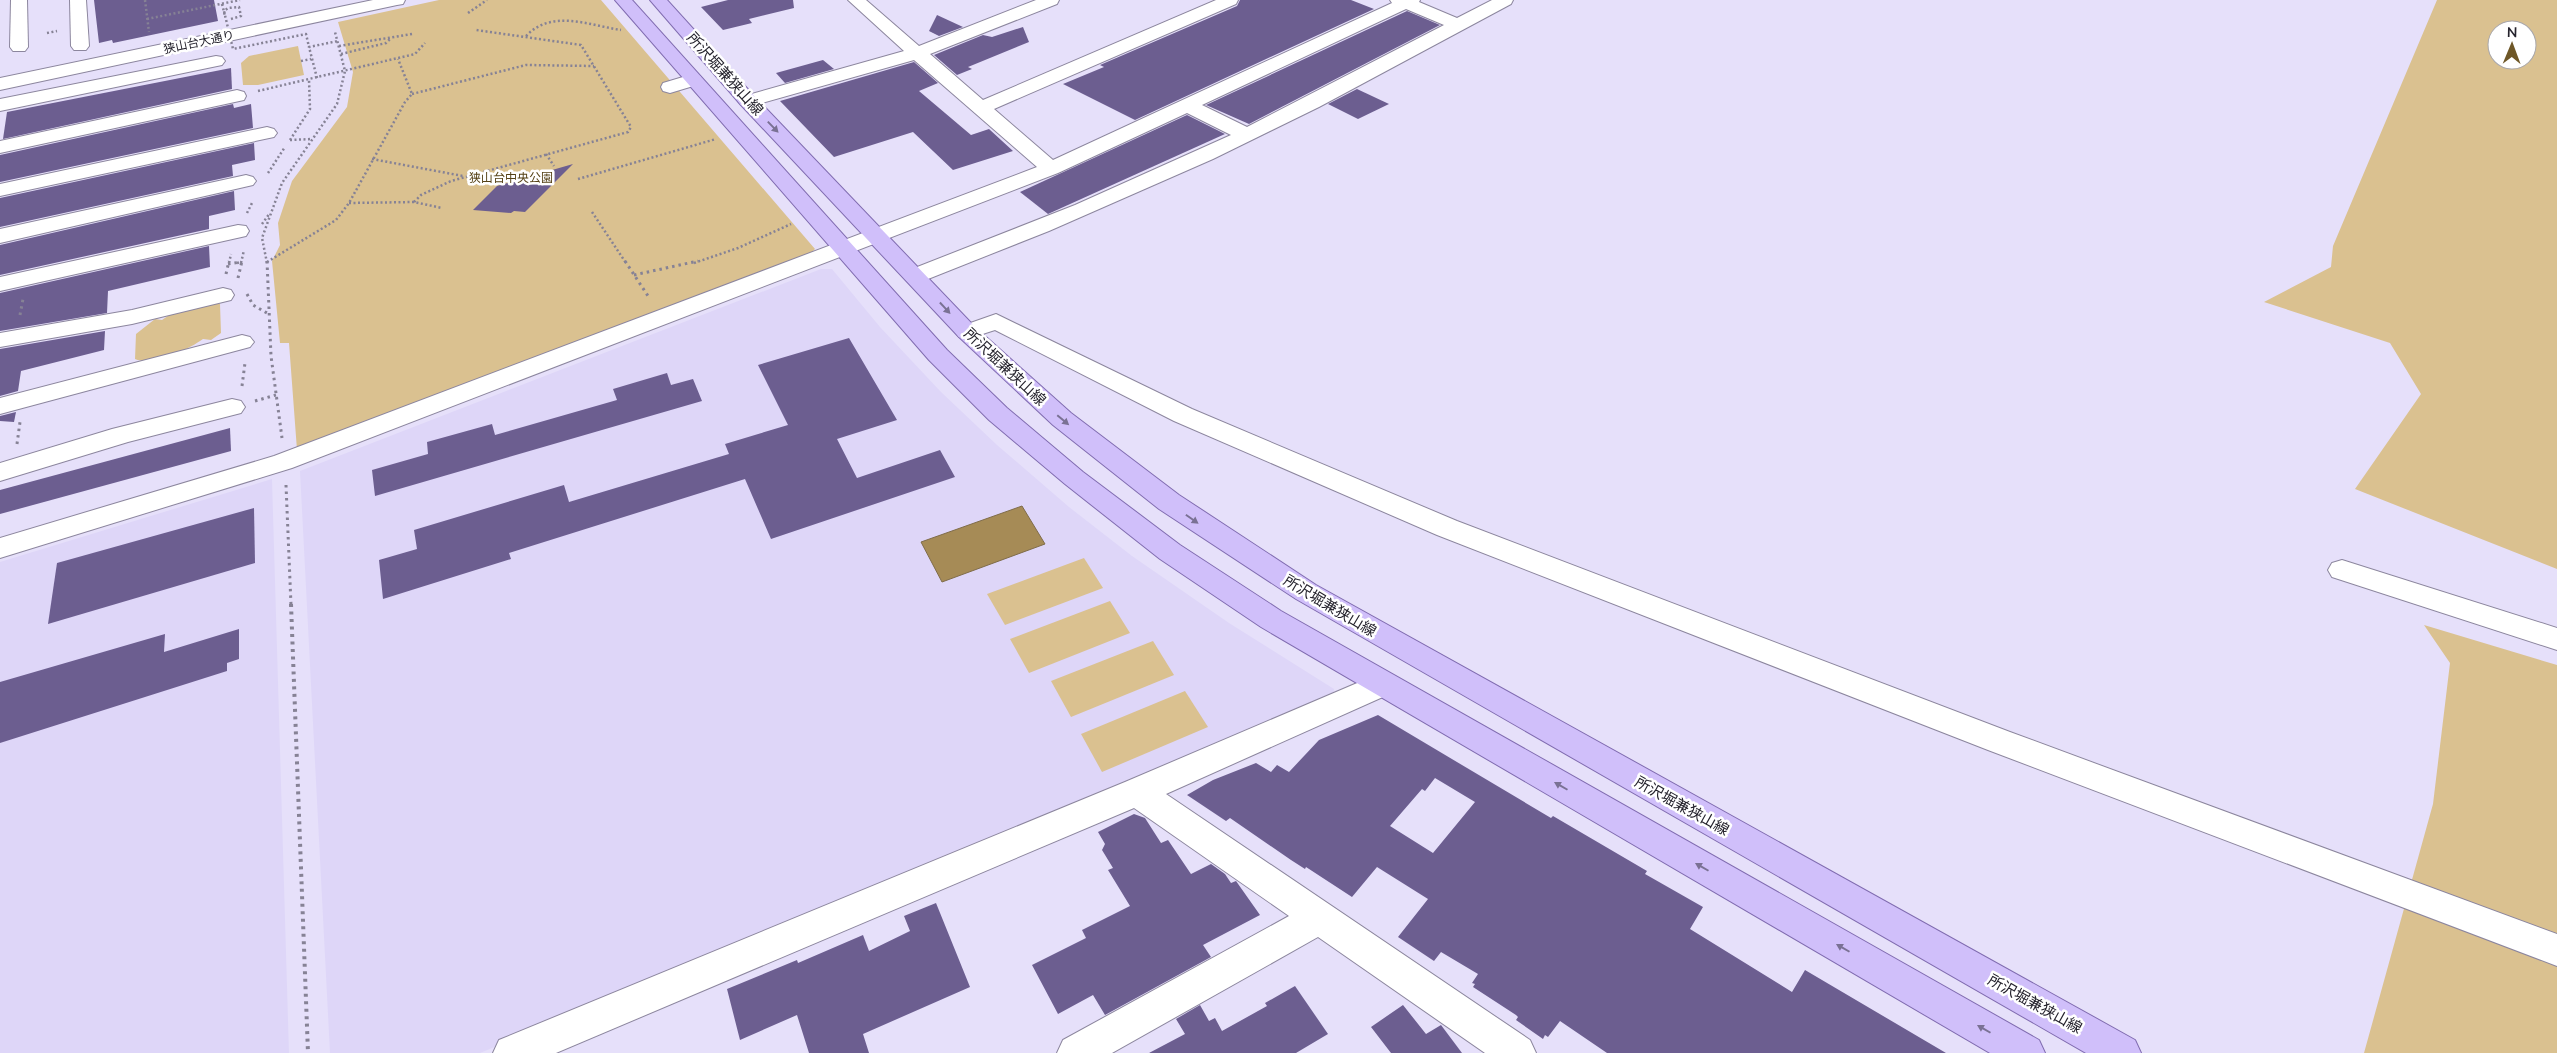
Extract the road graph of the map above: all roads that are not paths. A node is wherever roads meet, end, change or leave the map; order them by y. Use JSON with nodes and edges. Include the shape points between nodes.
{"nodes":[{"id":1,"x":19,"y":0,"type":"edge"},
{"id":2,"x":78,"y":0,"type":"edge"},
{"id":3,"x":397,"y":0,"type":"edge"},
{"id":4,"x":623,"y":0,"type":"edge"},
{"id":5,"x":658,"y":0,"type":"edge"},
{"id":6,"x":1051,"y":0,"type":"edge"},
{"id":7,"x":1230,"y":0,"type":"edge"},
{"id":8,"x":1505,"y":0,"type":"edge"},
{"id":9,"x":1405,"y":1,"type":"edge"},
{"id":10,"x":865,"y":2,"type":"edge"},
{"id":11,"x":1457,"y":24,"type":"junction"},
{"id":12,"x":0,"y":43,"type":"edge"},
{"id":13,"x":80,"y":46,"type":"dead end"},
{"id":14,"x":917,"y":53,"type":"junction"},
{"id":15,"x":216,"y":61,"type":"dead end"},
{"id":16,"x":0,"y":84,"type":"edge"},
{"id":17,"x":237,"y":96,"type":"road end"},
{"id":18,"x":748,"y":101,"type":"junction"},
{"id":19,"x":0,"y":105,"type":"edge"},
{"id":20,"x":1188,"y":106,"type":"junction"},
{"id":21,"x":981,"y":108,"type":"junction"},
{"id":22,"x":267,"y":132,"type":"dead end"},
{"id":23,"x":1247,"y":135,"type":"junction"},
{"id":24,"x":0,"y":147,"type":"edge"},
{"id":25,"x":1052,"y":169,"type":"junction"},
{"id":26,"x":0,"y":190,"type":"edge"},
{"id":27,"x":250,"y":190,"type":"road end"},
{"id":28,"x":876,"y":234,"type":"junction"},
{"id":29,"x":0,"y":236,"type":"edge"},
{"id":30,"x":242,"y":239,"type":"road end"},
{"id":31,"x":843,"y":248,"type":"junction"},
{"id":32,"x":915,"y":276,"type":"junction"},
{"id":33,"x":0,"y":284,"type":"edge"},
{"id":34,"x":237,"y":291,"type":"road end"},
{"id":35,"x":967,"y":332,"type":"junction"},
{"id":36,"x":8,"y":338,"type":"edge"},
{"id":37,"x":242,"y":342,"type":"road end"},
{"id":38,"x":11,"y":403,"type":"edge"},
{"id":39,"x":232,"y":407,"type":"road end"},
{"id":40,"x":7,"y":470,"type":"edge"},
{"id":41,"x":0,"y":548,"type":"edge"},
{"id":42,"x":2342,"y":570,"type":"dead end"},
{"id":43,"x":2557,"y":639,"type":"edge"},
{"id":44,"x":1383,"y":684,"type":"junction"},
{"id":45,"x":1137,"y":792,"type":"junction"},
{"id":46,"x":1319,"y":918,"type":"junction"},
{"id":47,"x":2557,"y":950,"type":"edge"},
{"id":48,"x":512,"y":1053,"type":"edge"},
{"id":49,"x":1076,"y":1053,"type":"edge"},
{"id":50,"x":1517,"y":1053,"type":"edge"},
{"id":51,"x":2026,"y":1053,"type":"edge"},
{"id":52,"x":2122,"y":1053,"type":"edge"}],
"edges":[{"from":1,"to":12,"type":"street","via":[[19,43]]},
{"from":2,"to":13,"type":"street"},
{"from":3,"to":16,"type":"street","name":"狭山台大通り"},
{"from":4,"to":31,"type":"main road","name":"所沢堀兼狭山線","via":[[682,84]]},
{"from":5,"to":18,"type":"main road","name":"所沢堀兼狭山線"},
{"from":6,"to":14,"type":"street"},
{"from":7,"to":21,"type":"street"},
{"from":8,"to":11,"type":"street"},
{"from":9,"to":11,"type":"street"},
{"from":9,"to":20,"type":"street"},
{"from":10,"to":14,"type":"street"},
{"from":11,"to":23,"type":"street"},
{"from":14,"to":18,"type":"street"},
{"from":14,"to":21,"type":"street"},
{"from":15,"to":19,"type":"street"},
{"from":17,"to":24,"type":"street"},
{"from":18,"to":28,"type":"main road","name":"所沢堀兼狭山線","one_way":true},
{"from":20,"to":23,"type":"street"},
{"from":20,"to":25,"type":"street"},
{"from":21,"to":25,"type":"street"},
{"from":22,"to":26,"type":"street"},
{"from":23,"to":32,"type":"street","via":[[1093,205]]},
{"from":25,"to":28,"type":"street"},
{"from":27,"to":29,"type":"street"},
{"from":28,"to":31,"type":"street"},
{"from":28,"to":32,"type":"main road","name":"所沢堀兼狭山線"},
{"from":30,"to":33,"type":"street"},
{"from":31,"to":41,"type":"street","via":[[284,462]]},
{"from":31,"to":44,"type":"main road","name":"所沢堀兼狭山線","via":[[938,355],[998,414],[1074,478],[1170,552]]},
{"from":32,"to":35,"type":"main road","name":"所沢堀兼狭山線","one_way":true},
{"from":34,"to":36,"type":"street","via":[[132,317]]},
{"from":35,"to":47,"type":"street","via":[[996,321],[1183,415],[1448,528],[1999,741]]},
{"from":35,"to":52,"type":"main road","name":"所沢堀兼狭山線","one_way":true,"via":[[1062,419],[1169,502],[1306,592]]},
{"from":37,"to":38,"type":"street"},
{"from":39,"to":40,"type":"street","via":[[121,435]]},
{"from":42,"to":43,"type":"street"},
{"from":44,"to":45,"type":"street"},
{"from":51,"to":44,"type":"main road","name":"所沢堀兼狭山線","one_way":true},
{"from":45,"to":46,"type":"street"},
{"from":45,"to":48,"type":"street"},
{"from":46,"to":49,"type":"street"},
{"from":46,"to":50,"type":"street"}]}
